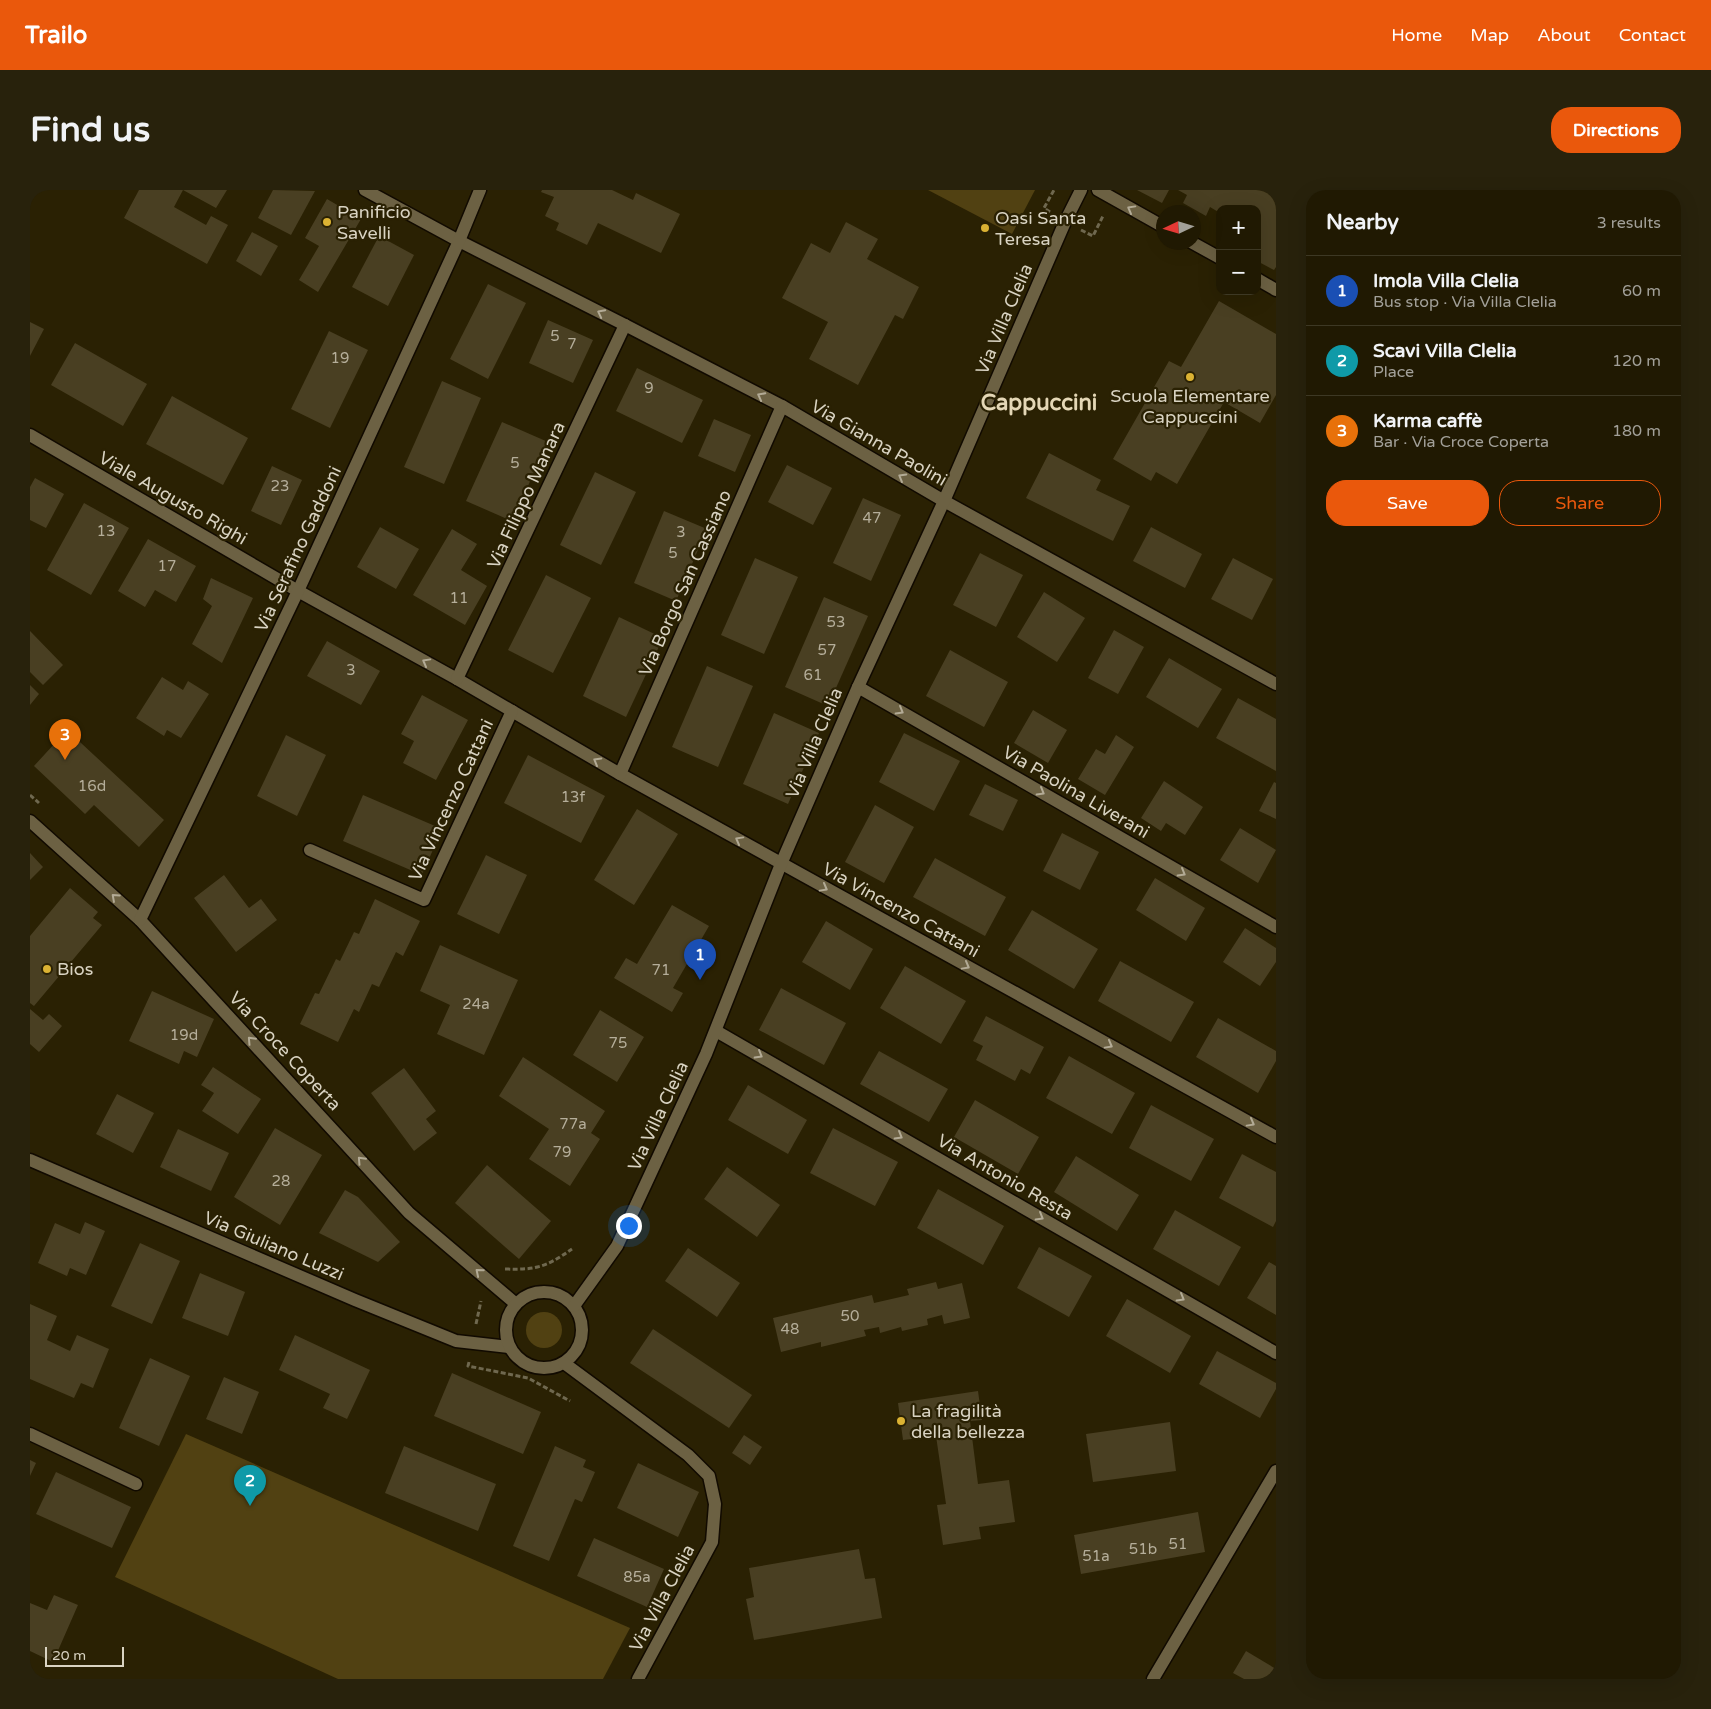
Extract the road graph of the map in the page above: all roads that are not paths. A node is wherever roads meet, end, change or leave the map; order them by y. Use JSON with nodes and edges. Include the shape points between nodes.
{"nodes":[{"id":1,"x":365,"y":190,"type":"edge"},
{"id":2,"x":480,"y":190,"type":"edge"},
{"id":3,"x":1081,"y":190,"type":"edge"},
{"id":4,"x":1098,"y":190,"type":"edge"},
{"id":5,"x":1156,"y":223,"type":"edge"},
{"id":6,"x":459,"y":241,"type":"junction"},
{"id":7,"x":1201,"y":248,"type":"edge"},
{"id":8,"x":1216,"y":256,"type":"edge"},
{"id":9,"x":1261,"y":281,"type":"edge"},
{"id":10,"x":1276,"y":290,"type":"edge"},
{"id":11,"x":625,"y":325,"type":"junction"},
{"id":12,"x":782,"y":406,"type":"junction"},
{"id":13,"x":30,"y":435,"type":"edge"},
{"id":14,"x":944,"y":501,"type":"junction"},
{"id":15,"x":298,"y":591,"type":"junction"},
{"id":16,"x":457,"y":679,"type":"junction"},
{"id":17,"x":1276,"y":684,"type":"edge"},
{"id":18,"x":858,"y":687,"type":"junction"},
{"id":19,"x":512,"y":711,"type":"junction"},
{"id":20,"x":620,"y":774,"type":"junction"},
{"id":21,"x":30,"y":821,"type":"edge"},
{"id":22,"x":310,"y":850,"type":"dead end"},
{"id":23,"x":781,"y":864,"type":"junction"},
{"id":24,"x":140,"y":920,"type":"junction"},
{"id":25,"x":1276,"y":927,"type":"edge"},
{"id":26,"x":716,"y":1031,"type":"junction"},
{"id":27,"x":1276,"y":1137,"type":"edge"},
{"id":28,"x":31,"y":1162,"type":"edge"},
{"id":29,"x":516,"y":1304,"type":"junction"},
{"id":30,"x":574,"y":1306,"type":"junction"},
{"id":31,"x":509,"y":1347,"type":"junction"},
{"id":32,"x":1276,"y":1353,"type":"edge"},
{"id":33,"x":564,"y":1363,"type":"junction"},
{"id":34,"x":30,"y":1434,"type":"edge"},
{"id":35,"x":1276,"y":1471,"type":"edge"},
{"id":36,"x":136,"y":1484,"type":"dead end"},
{"id":37,"x":638,"y":1679,"type":"edge"},
{"id":38,"x":1153,"y":1679,"type":"edge"}],
"edges":[{"from":1,"to":6,"type":"street","name":"Via Gianna Paolini"},
{"from":2,"to":6,"type":"street","name":"Via Serafino Gaddoni"},
{"from":3,"to":14,"type":"street","name":"Via Villa Clelia"},
{"from":5,"to":4,"type":"street","one_way":true},
{"from":11,"to":6,"type":"street","name":"Via Gianna Paolini","one_way":true},
{"from":6,"to":15,"type":"street","name":"Via Serafino Gaddoni"},
{"from":7,"to":8,"type":"street"},
{"from":9,"to":10,"type":"street"},
{"from":12,"to":11,"type":"street","name":"Via Gianna Paolini","one_way":true},
{"from":11,"to":16,"type":"street","name":"Via Filippo Manara"},
{"from":14,"to":12,"type":"street","name":"Via Gianna Paolini","one_way":true},
{"from":12,"to":20,"type":"street","name":"Via Borgo San Cassiano"},
{"from":13,"to":15,"type":"street","name":"Viale Augusto Righi"},
{"from":14,"to":17,"type":"street","name":"Via Gianna Paolini"},
{"from":14,"to":18,"type":"street","name":"Via Villa Clelia"},
{"from":16,"to":15,"type":"street","name":"Via Vincenzo Cattani","one_way":true},
{"from":15,"to":24,"type":"street","name":"Via Serafino Gaddoni"},
{"from":16,"to":19,"type":"street","name":"Via Vincenzo Cattani"},
{"from":18,"to":23,"type":"street","name":"Via Villa Clelia"},
{"from":18,"to":25,"type":"street","name":"Via Paolina Liverani","one_way":true},
{"from":20,"to":19,"type":"street","name":"Via Vincenzo Cattani","one_way":true},
{"from":19,"to":22,"type":"street","name":"Via Vincenzo Cattani","via":[[424,900]]},
{"from":23,"to":20,"type":"street","name":"Via Vincenzo Cattani","one_way":true},
{"from":24,"to":21,"type":"street","name":"Via Croce Coperta","one_way":true},
{"from":23,"to":26,"type":"street","name":"Via Villa Clelia"},
{"from":23,"to":27,"type":"street","name":"Via Vincenzo Cattani","one_way":true},
{"from":29,"to":24,"type":"street","name":"Via Croce Coperta","one_way":true,"via":[[409,1213]]},
{"from":26,"to":30,"type":"street","name":"Via Villa Clelia","via":[[617,1246]]},
{"from":26,"to":32,"type":"street","name":"Via Antonio Resta","one_way":true},
{"from":28,"to":31,"type":"street","name":"Via Giuliano Luzzi","via":[[456,1342]]},
{"from":29,"to":30,"type":"street","via":[[532,1294],[552,1292]]},
{"from":29,"to":31,"type":"street","via":[[506,1325]]},
{"from":30,"to":33,"type":"street","via":[[583,1331],[574,1355]]},
{"from":31,"to":33,"type":"street","via":[[527,1365],[552,1368]]},
{"from":33,"to":37,"type":"street","name":"Via Villa Clelia","via":[[688,1455],[709,1476],[715,1504],[712,1542]]},
{"from":34,"to":36,"type":"street"},
{"from":35,"to":38,"type":"street"}]}
